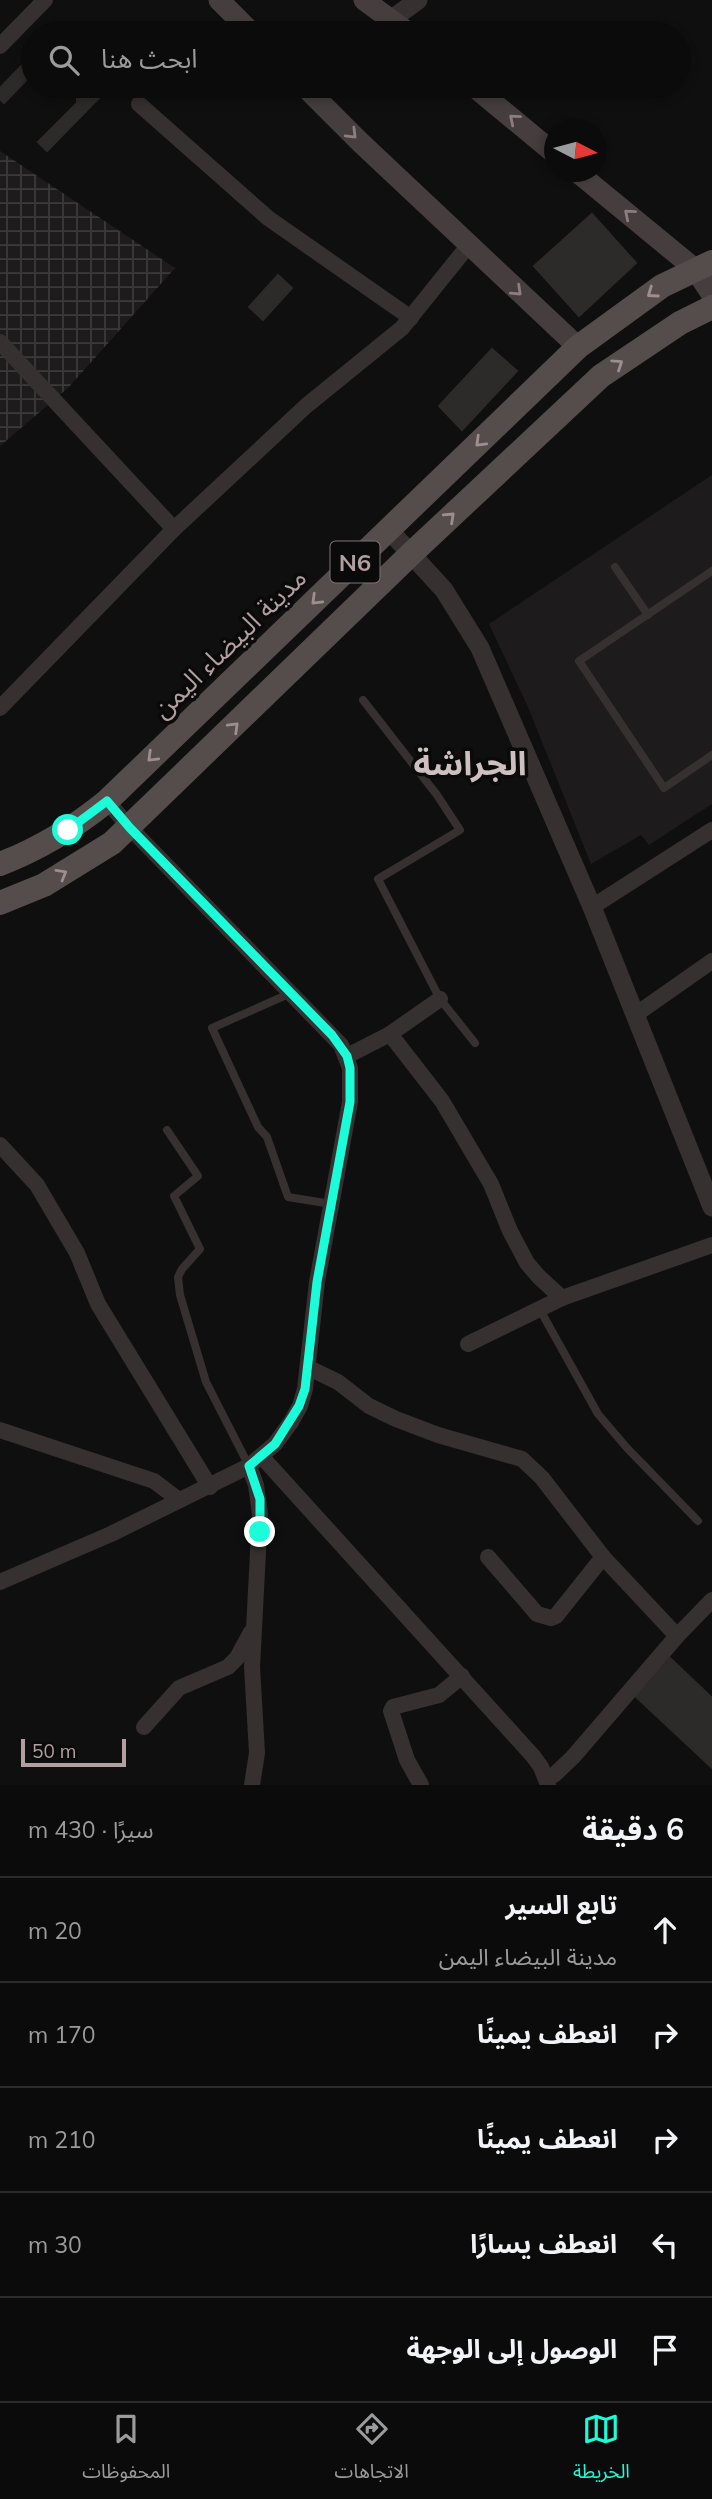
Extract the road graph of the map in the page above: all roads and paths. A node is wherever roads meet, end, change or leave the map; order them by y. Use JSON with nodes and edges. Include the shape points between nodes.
{"nodes":[{"id":1,"x":45,"y":0,"type":"edge"},
{"id":2,"x":219,"y":0,"type":"edge"},
{"id":3,"x":364,"y":0,"type":"edge"},
{"id":4,"x":418,"y":0,"type":"edge"},
{"id":5,"x":391,"y":19,"type":"junction"},
{"id":6,"x":24,"y":21,"type":"edge"},
{"id":7,"x":240,"y":21,"type":"edge"},
{"id":8,"x":394,"y":21,"type":"edge"},
{"id":9,"x":21,"y":25,"type":"edge"},
{"id":10,"x":0,"y":46,"type":"edge"},
{"id":11,"x":316,"y":98,"type":"edge"},
{"id":12,"x":488,"y":98,"type":"edge"},
{"id":13,"x":139,"y":104,"type":"dead end"},
{"id":14,"x":544,"y":144,"type":"edge"},
{"id":15,"x":591,"y":182,"type":"edge"},
{"id":16,"x":468,"y":246,"type":"junction"},
{"id":17,"x":704,"y":265,"type":"edge"},
{"id":18,"x":712,"y":295,"type":"edge"},
{"id":19,"x":712,"y":307,"type":"edge"},
{"id":20,"x":411,"y":318,"type":"junction"},
{"id":21,"x":0,"y":342,"type":"edge"},
{"id":22,"x":578,"y":348,"type":"junction"},
{"id":23,"x":174,"y":529,"type":"junction"},
{"id":24,"x":389,"y":530,"type":"junction"},
{"id":25,"x":412,"y":553,"type":"junction"},
{"id":26,"x":615,"y":567,"type":"dead end"},
{"id":27,"x":712,"y":571,"type":"edge"},
{"id":28,"x":648,"y":615,"type":"junction"},
{"id":29,"x":363,"y":700,"type":"dead end"},
{"id":30,"x":0,"y":708,"type":"edge"},
{"id":31,"x":712,"y":755,"type":"edge"},
{"id":32,"x":107,"y":801,"type":"junction"},
{"id":33,"x":130,"y":828,"type":"junction"},
{"id":34,"x":712,"y":830,"type":"edge"},
{"id":35,"x":0,"y":864,"type":"edge"},
{"id":36,"x":0,"y":903,"type":"edge"},
{"id":37,"x":592,"y":907,"type":"junction"},
{"id":38,"x":712,"y":961,"type":"edge"},
{"id":39,"x":291,"y":993,"type":"junction"},
{"id":40,"x":440,"y":999,"type":"junction"},
{"id":41,"x":635,"y":1015,"type":"junction"},
{"id":42,"x":390,"y":1034,"type":"junction"},
{"id":43,"x":475,"y":1043,"type":"dead end"},
{"id":44,"x":347,"y":1056,"type":"junction"},
{"id":45,"x":167,"y":1130,"type":"dead end"},
{"id":46,"x":0,"y":1145,"type":"edge"},
{"id":47,"x":331,"y":1204,"type":"junction"},
{"id":48,"x":712,"y":1207,"type":"edge"},
{"id":49,"x":712,"y":1245,"type":"edge"},
{"id":50,"x":562,"y":1298,"type":"junction"},
{"id":51,"x":539,"y":1308,"type":"junction"},
{"id":52,"x":468,"y":1344,"type":"dead end"},
{"id":53,"x":309,"y":1368,"type":"junction"},
{"id":54,"x":0,"y":1430,"type":"edge"},
{"id":55,"x":256,"y":1461,"type":"junction"},
{"id":56,"x":210,"y":1487,"type":"junction"},
{"id":57,"x":179,"y":1500,"type":"junction"},
{"id":58,"x":698,"y":1521,"type":"dead end"},
{"id":59,"x":488,"y":1557,"type":"dead end"},
{"id":60,"x":603,"y":1557,"type":"junction"},
{"id":61,"x":0,"y":1581,"type":"edge"},
{"id":62,"x":712,"y":1600,"type":"edge"},
{"id":63,"x":254,"y":1627,"type":"junction"},
{"id":64,"x":677,"y":1636,"type":"junction"},
{"id":65,"x":462,"y":1676,"type":"junction"},
{"id":66,"x":144,"y":1727,"type":"dead end"},
{"id":67,"x":546,"y":1781,"type":"edge"},
{"id":68,"x":252,"y":1785,"type":"edge"},
{"id":69,"x":421,"y":1785,"type":"edge"}],
"edges":[{"from":1,"to":6,"type":"street"},
{"from":2,"to":7,"type":"main road"},
{"from":3,"to":5,"type":"main road"},
{"from":4,"to":5,"type":"street"},
{"from":5,"to":8,"type":"main road"},
{"from":9,"to":10,"type":"street"},
{"from":11,"to":16,"type":"main road","one_way":true},
{"from":14,"to":12,"type":"main road","one_way":true},
{"from":13,"to":20,"type":"street","via":[[268,218]]},
{"from":17,"to":15,"type":"main road","one_way":true},
{"from":16,"to":20,"type":"street"},
{"from":16,"to":22,"type":"main road","one_way":true},
{"from":17,"to":18,"type":"main road"},
{"from":17,"to":22,"type":"main road","name":"مدينة البيضاء اليمن","number":"N6","one_way":true,"via":[[662,286]]},
{"from":25,"to":19,"type":"main road","number":"N6","one_way":true,"via":[[601,376]]},
{"from":20,"to":23,"type":"street","via":[[306,406]]},
{"from":21,"to":23,"type":"street"},
{"from":22,"to":24,"type":"main road","name":"مدينة البيضاء اليمن","number":"N6","one_way":true},
{"from":23,"to":30,"type":"street"},
{"from":24,"to":25,"type":"street"},
{"from":24,"to":32,"type":"main road","name":"مدينة البيضاء اليمن","number":"N6","one_way":true},
{"from":33,"to":25,"type":"main road","number":"N6","one_way":true},
{"from":25,"to":37,"type":"street","via":[[444,590],[480,648]]},
{"from":26,"to":28,"type":"lane"},
{"from":27,"to":28,"type":"lane"},
{"from":28,"to":31,"type":"lane","via":[[579,661],[664,788]]},
{"from":29,"to":40,"type":"lane","via":[[460,830],[378,879]]},
{"from":32,"to":33,"type":"street"},
{"from":32,"to":35,"type":"main road","name":"مدينة البيضاء اليمن","number":"N6","via":[[68,830]]},
{"from":36,"to":33,"type":"main road","number":"N6","one_way":true,"via":[[44,885]]},
{"from":33,"to":39,"type":"street"},
{"from":34,"to":37,"type":"street"},
{"from":37,"to":41,"type":"street"},
{"from":38,"to":41,"type":"street"},
{"from":39,"to":44,"type":"street"},
{"from":39,"to":47,"type":"lane","via":[[212,1028],[267,1138],[288,1197]]},
{"from":40,"to":42,"type":"street"},
{"from":40,"to":43,"type":"lane"},
{"from":41,"to":48,"type":"street"},
{"from":42,"to":44,"type":"street"},
{"from":42,"to":50,"type":"street","via":[[442,1101],[491,1184],[527,1263]]},
{"from":44,"to":47,"type":"street","via":[[350,1102]]},
{"from":45,"to":55,"type":"lane","via":[[198,1176],[174,1196],[200,1249],[178,1277],[180,1295],[206,1382]]},
{"from":46,"to":56,"type":"street","via":[[37,1185],[77,1253],[98,1304]]},
{"from":47,"to":53,"type":"street","via":[[317,1282]]},
{"from":49,"to":50,"type":"street"},
{"from":50,"to":51,"type":"street"},
{"from":51,"to":52,"type":"street"},
{"from":51,"to":58,"type":"lane","via":[[598,1414]]},
{"from":53,"to":55,"type":"street","via":[[299,1406],[275,1444]]},
{"from":53,"to":60,"type":"street","via":[[396,1419],[522,1459]]},
{"from":54,"to":57,"type":"street","via":[[154,1481]]},
{"from":55,"to":56,"type":"street"},
{"from":55,"to":63,"type":"street","via":[[260,1514]]},
{"from":55,"to":65,"type":"street"},
{"from":56,"to":57,"type":"street"},
{"from":57,"to":61,"type":"street"},
{"from":59,"to":60,"type":"street","via":[[537,1614],[551,1618]]},
{"from":60,"to":64,"type":"street"},
{"from":62,"to":64,"type":"street"},
{"from":63,"to":66,"type":"street","via":[[228,1667],[179,1688]]},
{"from":63,"to":68,"type":"street","via":[[257,1753]]},
{"from":64,"to":67,"type":"street","via":[[573,1757]]},
{"from":65,"to":67,"type":"street","via":[[533,1756]]},
{"from":65,"to":69,"type":"street","via":[[439,1695],[391,1711],[407,1760]]}]}
